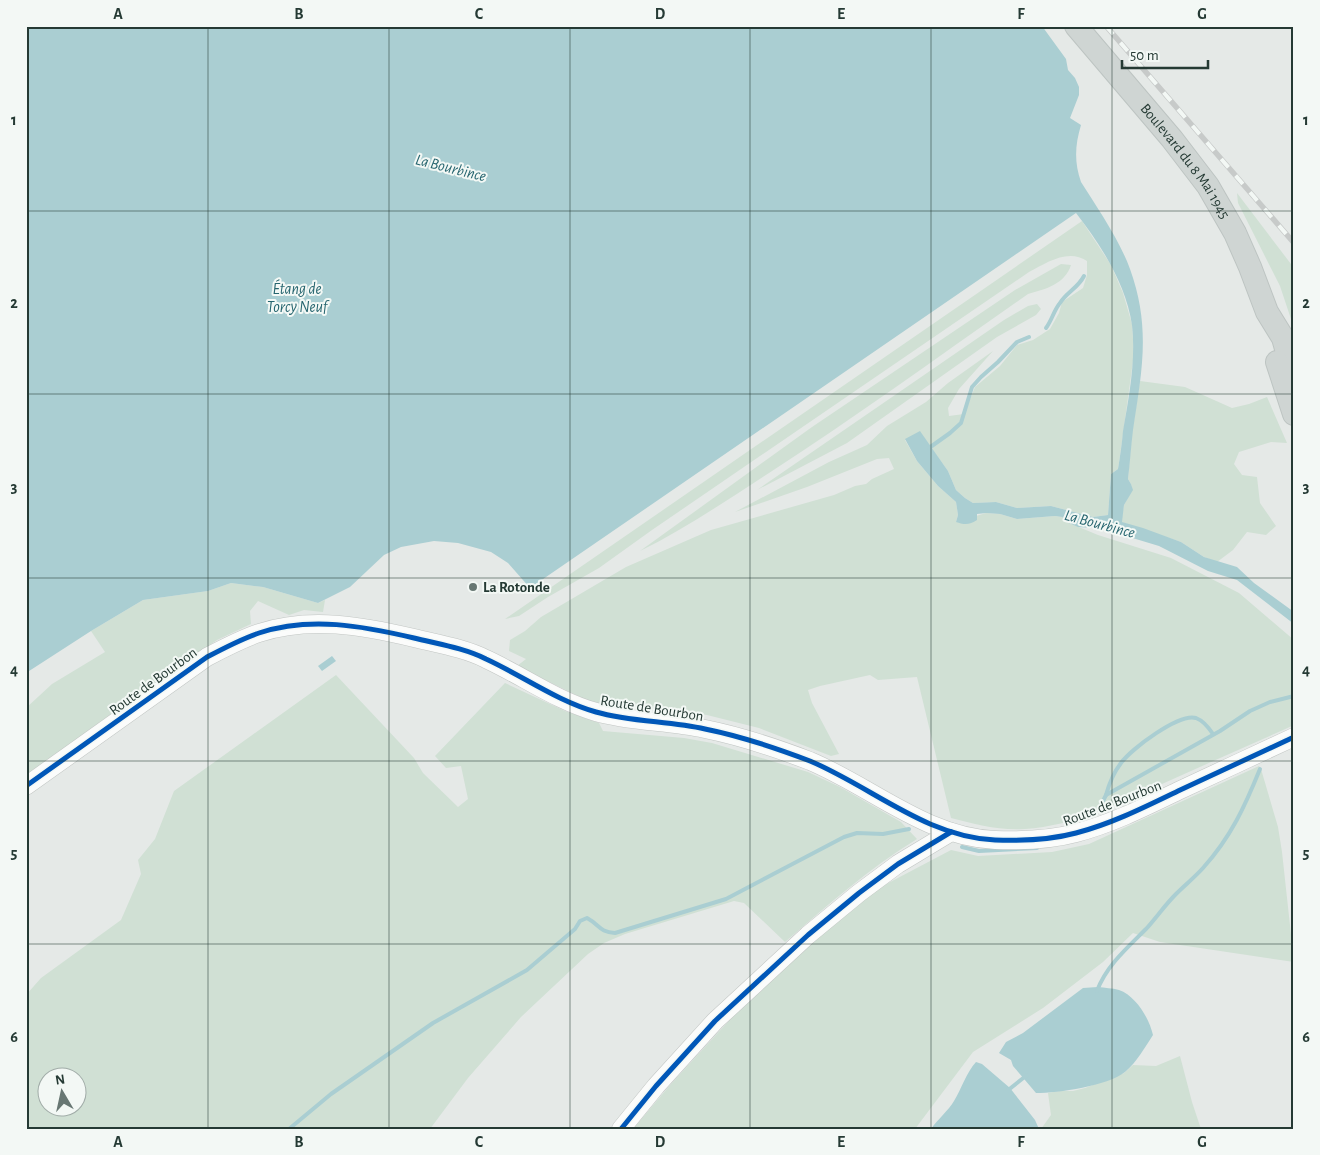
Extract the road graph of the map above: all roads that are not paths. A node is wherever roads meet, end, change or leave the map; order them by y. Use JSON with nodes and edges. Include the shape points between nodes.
{"nodes":[{"id":1,"x":1076,"y":26,"type":"edge"},
{"id":2,"x":1267,"y":312,"type":"junction"},
{"id":3,"x":1294,"y":377,"type":"edge"},
{"id":4,"x":1294,"y":414,"type":"edge"},
{"id":5,"x":1294,"y":737,"type":"edge"},
{"id":6,"x":26,"y":786,"type":"edge"},
{"id":7,"x":951,"y":832,"type":"junction"},
{"id":8,"x":621,"y":1129,"type":"edge"}],
"edges":[{"from":1,"to":2,"type":"main road","name":"Boulevard du 8 Mai 1945","via":[[1208,186],[1235,233]]},
{"from":2,"to":3,"type":"main road","name":"Boulevard du 8 Mai 1945","via":[[1282,338]]},
{"from":2,"to":4,"type":"main road","name":"Boulevard du 8 Mai 1945","via":[[1268,331]]},
{"from":5,"to":7,"type":"street","name":"Route de Bourbon","via":[[1138,810],[1079,832],[1037,839],[993,840]]},
{"from":6,"to":7,"type":"street","name":"Route de Bourbon","via":[[207,657],[235,642],[280,627],[343,624],[457,648],[596,712],[705,729],[765,745],[842,776],[909,814]]},
{"from":7,"to":8,"type":"street","via":[[898,864],[808,935],[714,1021]]}]}
